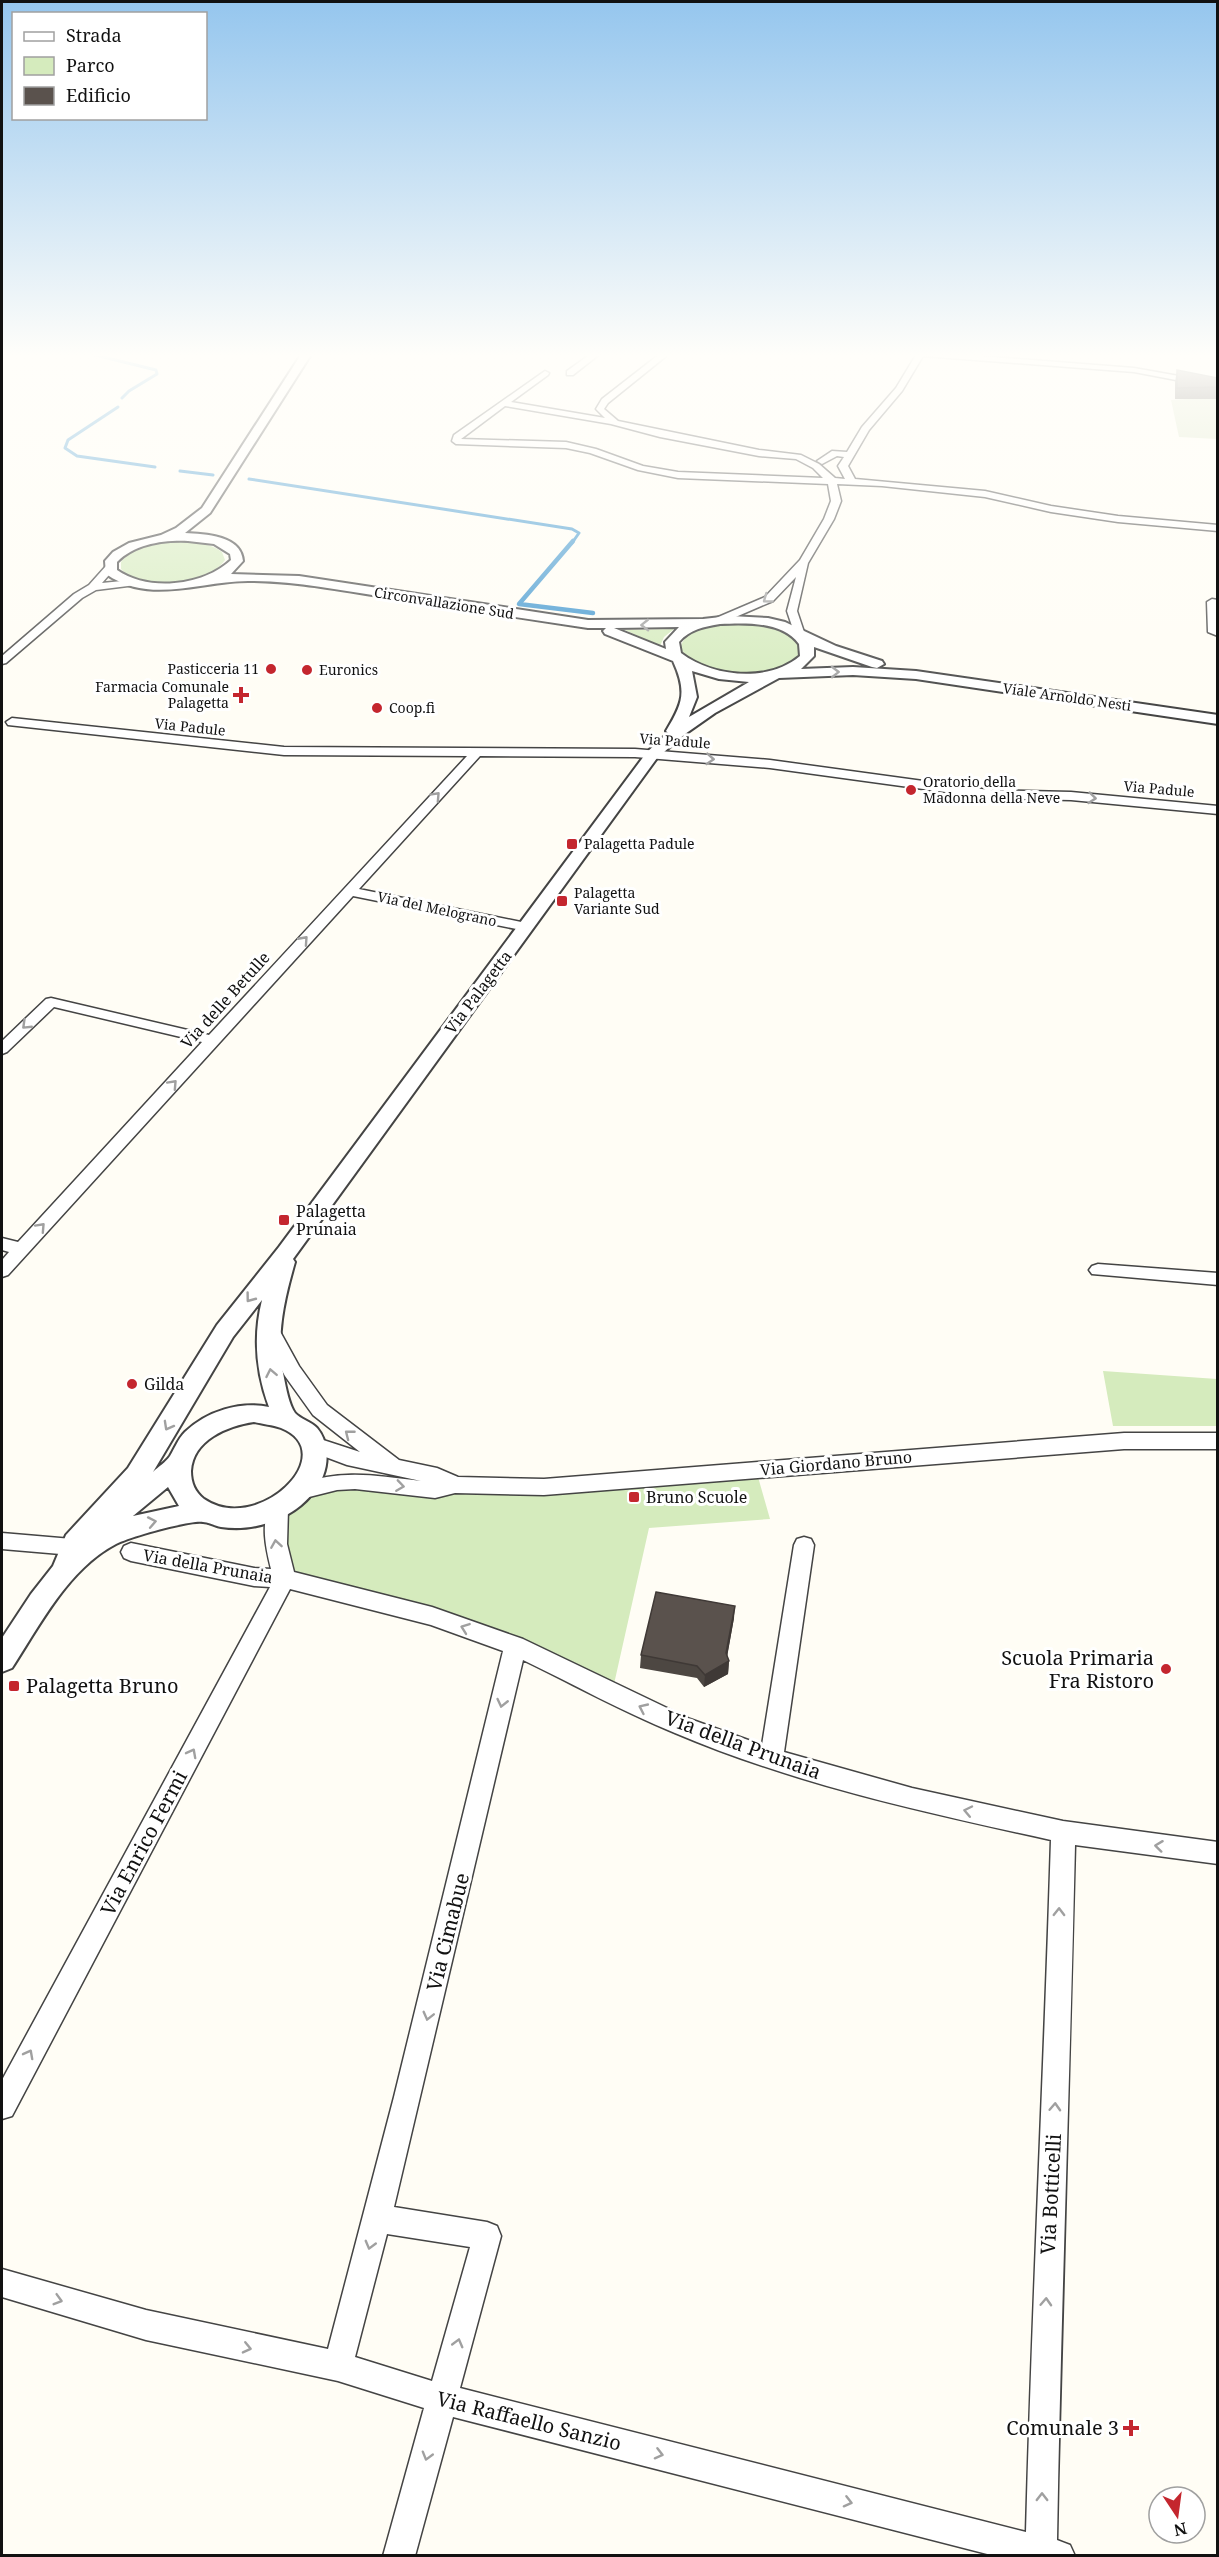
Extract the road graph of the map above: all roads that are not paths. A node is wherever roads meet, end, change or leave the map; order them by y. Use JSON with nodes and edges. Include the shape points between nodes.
{"nodes":[{"id":1,"x":230,"y":472,"type":"edge"},
{"id":2,"x":663,"y":472,"type":"edge"},
{"id":3,"x":810,"y":472,"type":"edge"},
{"id":4,"x":825,"y":472,"type":"edge"},
{"id":5,"x":845,"y":472,"type":"edge"},
{"id":6,"x":794,"y":478,"type":"junction"},
{"id":7,"x":832,"y":481,"type":"junction"},
{"id":8,"x":851,"y":481,"type":"junction"},
{"id":9,"x":836,"y":501,"type":"junction"},
{"id":10,"x":206,"y":510,"type":"junction"},
{"id":11,"x":1218,"y":528,"type":"edge"},
{"id":12,"x":161,"y":539,"type":"junction"},
{"id":13,"x":221,"y":542,"type":"junction"},
{"id":14,"x":237,"y":555,"type":"junction"},
{"id":15,"x":804,"y":562,"type":"junction"},
{"id":16,"x":110,"y":568,"type":"junction"},
{"id":17,"x":211,"y":578,"type":"junction"},
{"id":18,"x":299,"y":580,"type":"junction"},
{"id":19,"x":132,"y":583,"type":"junction"},
{"id":20,"x":93,"y":587,"type":"junction"},
{"id":21,"x":1218,"y":603,"type":"edge"},
{"id":22,"x":720,"y":620,"type":"junction"},
{"id":23,"x":702,"y":623,"type":"junction"},
{"id":24,"x":588,"y":624,"type":"junction"},
{"id":25,"x":1218,"y":633,"type":"edge"},
{"id":26,"x":800,"y":635,"type":"junction"},
{"id":27,"x":679,"y":660,"type":"junction"},
{"id":28,"x":2,"y":661,"type":"edge"},
{"id":29,"x":775,"y":674,"type":"junction"},
{"id":30,"x":916,"y":675,"type":"junction"},
{"id":31,"x":5,"y":720,"type":"edge"},
{"id":32,"x":1218,"y":720,"type":"edge"},
{"id":33,"x":672,"y":735,"type":"junction"},
{"id":34,"x":475,"y":754,"type":"junction"},
{"id":35,"x":652,"y":755,"type":"junction"},
{"id":36,"x":1218,"y":810,"type":"edge"},
{"id":37,"x":348,"y":891,"type":"junction"},
{"id":38,"x":526,"y":927,"type":"junction"},
{"id":39,"x":212,"y":1040,"type":"junction"},
{"id":40,"x":2,"y":1049,"type":"edge"},
{"id":41,"x":2,"y":1244,"type":"edge"},
{"id":42,"x":21,"y":1249,"type":"junction"},
{"id":43,"x":287,"y":1252,"type":"junction"},
{"id":44,"x":1098,"y":1270,"type":"dead end"},
{"id":45,"x":2,"y":1271,"type":"edge"},
{"id":46,"x":1218,"y":1278,"type":"edge"},
{"id":47,"x":268,"y":1327,"type":"junction"},
{"id":48,"x":197,"y":1375,"type":"junction"},
{"id":49,"x":285,"y":1418,"type":"junction"},
{"id":50,"x":195,"y":1437,"type":"junction"},
{"id":51,"x":1218,"y":1442,"type":"edge"},
{"id":52,"x":314,"y":1445,"type":"junction"},
{"id":53,"x":178,"y":1464,"type":"junction"},
{"id":54,"x":396,"y":1469,"type":"junction"},
{"id":55,"x":455,"y":1485,"type":"junction"},
{"id":56,"x":301,"y":1491,"type":"junction"},
{"id":57,"x":278,"y":1509,"type":"junction"},
{"id":58,"x":203,"y":1511,"type":"junction"},
{"id":59,"x":2,"y":1541,"type":"edge"},
{"id":60,"x":804,"y":1545,"type":"dead end"},
{"id":61,"x":73,"y":1550,"type":"junction"},
{"id":62,"x":131,"y":1552,"type":"dead end"},
{"id":63,"x":285,"y":1579,"type":"junction"},
{"id":64,"x":515,"y":1646,"type":"junction"},
{"id":65,"x":2,"y":1660,"type":"edge"},
{"id":66,"x":771,"y":1759,"type":"junction"},
{"id":67,"x":1063,"y":1832,"type":"junction"},
{"id":68,"x":1218,"y":1853,"type":"edge"},
{"id":69,"x":2,"y":2106,"type":"edge"},
{"id":70,"x":378,"y":2218,"type":"junction"},
{"id":71,"x":2,"y":2283,"type":"edge"},
{"id":72,"x":338,"y":2366,"type":"junction"},
{"id":73,"x":442,"y":2400,"type":"junction"},
{"id":74,"x":1047,"y":2554,"type":"edge"},
{"id":75,"x":399,"y":2556,"type":"edge"}],
"edges":[{"from":1,"to":10,"type":"street"},
{"from":2,"to":6,"type":"street"},
{"from":3,"to":6,"type":"street"},
{"from":4,"to":7,"type":"street"},
{"from":5,"to":8,"type":"street"},
{"from":6,"to":7,"type":"street"},
{"from":7,"to":8,"type":"street"},
{"from":7,"to":9,"type":"street"},
{"from":8,"to":9,"type":"street","name":"Via Palagetta"},
{"from":8,"to":11,"type":"street","via":[[979,493],[1087,515]]},
{"from":9,"to":15,"type":"street","name":"Via Palagetta"},
{"from":10,"to":12,"type":"street"},
{"from":10,"to":13,"type":"street","via":[[204,530]]},
{"from":12,"to":13,"type":"street","name":"Circonvallazione Sud","via":[[192,537]]},
{"from":12,"to":16,"type":"street","name":"Circonvallazione Sud","via":[[123,550],[111,561]]},
{"from":13,"to":14,"type":"street","name":"Circonvallazione Sud"},
{"from":14,"to":17,"type":"street","name":"Circonvallazione Sud","via":[[233,567]]},
{"from":14,"to":18,"type":"street","name":"Circonvallazione Sud","via":[[253,567]]},
{"from":15,"to":22,"type":"street","name":"Via Palagetta","one_way":true,"via":[[768,599]]},
{"from":15,"to":26,"type":"street","name":"Via Palagetta","via":[[792,608]]},
{"from":16,"to":19,"type":"street","name":"Circonvallazione Sud","via":[[115,576]]},
{"from":16,"to":20,"type":"street"},
{"from":17,"to":18,"type":"street","name":"Circonvallazione Sud"},
{"from":17,"to":19,"type":"street","name":"Circonvallazione Sud","via":[[171,586]]},
{"from":18,"to":24,"type":"street","name":"Circonvallazione Sud"},
{"from":19,"to":20,"type":"street"},
{"from":20,"to":28,"type":"street"},
{"from":21,"to":25,"type":"street","via":[[1212,602],[1212,632]]},
{"from":22,"to":23,"type":"street","name":"Via Palagetta"},
{"from":22,"to":26,"type":"street","name":"Via Palagetta","via":[[766,622]]},
{"from":23,"to":24,"type":"street","name":"Circonvallazione Sud","one_way":true},
{"from":23,"to":27,"type":"street","name":"Via Palagetta","via":[[674,639],[672,648]]},
{"from":24,"to":27,"type":"street","name":"Circonvallazione Sud"},
{"from":26,"to":29,"type":"street","name":"Via Palagetta","via":[[808,649],[805,660]]},
{"from":26,"to":30,"type":"street","name":"Viale Arnoldo Nesti","via":[[849,656]]},
{"from":27,"to":29,"type":"street","name":"Via Palagetta","via":[[721,676]]},
{"from":27,"to":33,"type":"street","name":"Via Palagetta","via":[[691,691]]},
{"from":29,"to":30,"type":"street","name":"Viale Arnoldo Nesti","one_way":true,"via":[[853,671]]},
{"from":29,"to":33,"type":"street","name":"Via Palagetta"},
{"from":30,"to":32,"type":"street","name":"Viale Arnoldo Nesti"},
{"from":31,"to":34,"type":"street","name":"Via Padule","via":[[284,751]]},
{"from":33,"to":35,"type":"street","name":"Via Palagetta"},
{"from":34,"to":35,"type":"street","name":"Via Padule"},
{"from":37,"to":34,"type":"street","name":"Via delle Betulle","one_way":true},
{"from":35,"to":36,"type":"street","name":"Via Padule","one_way":true,"via":[[781,765],[989,794],[1071,796]]},
{"from":35,"to":38,"type":"street","name":"Via Palagetta"},
{"from":37,"to":38,"type":"street","name":"Via del Melograno"},
{"from":39,"to":37,"type":"street","name":"Via delle Betulle","one_way":true},
{"from":38,"to":43,"type":"street","name":"Via Palagetta"},
{"from":39,"to":40,"type":"street","one_way":true,"via":[[51,1002]]},
{"from":42,"to":39,"type":"street","name":"Via delle Betulle","one_way":true},
{"from":41,"to":42,"type":"street"},
{"from":42,"to":45,"type":"street","name":"Via delle Betulle"},
{"from":43,"to":47,"type":"street","name":"Via Palagetta"},
{"from":43,"to":48,"type":"street","name":"Via Palagetta","one_way":true,"via":[[225,1331]]},
{"from":44,"to":46,"type":"street"},
{"from":49,"to":47,"type":"street","name":"Via Palagetta","one_way":true,"via":[[269,1367]]},
{"from":54,"to":47,"type":"street","name":"Via Giordano Bruno","one_way":true,"via":[[320,1410],[292,1371]]},
{"from":48,"to":50,"type":"street"},
{"from":48,"to":61,"type":"street","name":"Via Palagetta","one_way":true,"via":[[137,1475],[92,1521]]},
{"from":49,"to":50,"type":"street","name":"Via Palagetta","via":[[255,1413],[238,1415]]},
{"from":49,"to":52,"type":"street","name":"Via Palagetta","via":[[303,1429]]},
{"from":50,"to":53,"type":"street","name":"Via Palagetta"},
{"from":51,"to":55,"type":"street","name":"Via Giordano Bruno","via":[[1124,1441],[544,1487]]},
{"from":52,"to":54,"type":"street","name":"Via Giordano Bruno"},
{"from":52,"to":56,"type":"street","name":"Via Palagetta","via":[[314,1469]]},
{"from":53,"to":58,"type":"street","via":[[182,1491]]},
{"from":53,"to":61,"type":"street","name":"Via Palagetta"},
{"from":54,"to":55,"type":"street","name":"Via Giordano Bruno","via":[[437,1476]]},
{"from":56,"to":55,"type":"street","name":"Via Giordano Bruno","one_way":true,"via":[[337,1482],[435,1490]]},
{"from":56,"to":57,"type":"street","name":"Via Palagetta"},
{"from":57,"to":58,"type":"street","name":"Via Palagetta","via":[[235,1518]]},
{"from":63,"to":57,"type":"street","name":"Via della Prunaia","one_way":true,"via":[[274,1540]]},
{"from":61,"to":58,"type":"street","name":"Via Palagetta","one_way":true,"via":[[125,1528]]},
{"from":59,"to":61,"type":"street"},
{"from":60,"to":66,"type":"street"},
{"from":61,"to":65,"type":"street","name":"Via Palagetta"},
{"from":62,"to":63,"type":"street","name":"Via della Prunaia","via":[[254,1577]]},
{"from":64,"to":63,"type":"street","name":"Via della Prunaia","one_way":true,"via":[[432,1616]]},
{"from":69,"to":63,"type":"street","name":"Via Enrico Fermi","one_way":true},
{"from":66,"to":64,"type":"street","name":"Via della Prunaia","one_way":true,"via":[[682,1726]]},
{"from":64,"to":70,"type":"street","name":"Via Cimabue","one_way":true},
{"from":67,"to":66,"type":"street","name":"Via della Prunaia","one_way":true,"via":[[912,1799]]},
{"from":68,"to":67,"type":"street","name":"Via della Prunaia","one_way":true},
{"from":74,"to":67,"type":"street","name":"Via Botticelli","one_way":true,"via":[[1045,2348]]},
{"from":70,"to":72,"type":"street","name":"Via Cimabue","one_way":true},
{"from":73,"to":70,"type":"street","one_way":true,"via":[[486,2235]]},
{"from":71,"to":72,"type":"street","name":"Via Raffaello Sanzio","one_way":true,"via":[[146,2325]]},
{"from":72,"to":73,"type":"street","name":"Via Raffaello Sanzio"},
{"from":73,"to":74,"type":"street","name":"Via Raffaello Sanzio","one_way":true},
{"from":73,"to":75,"type":"street","one_way":true}]}
